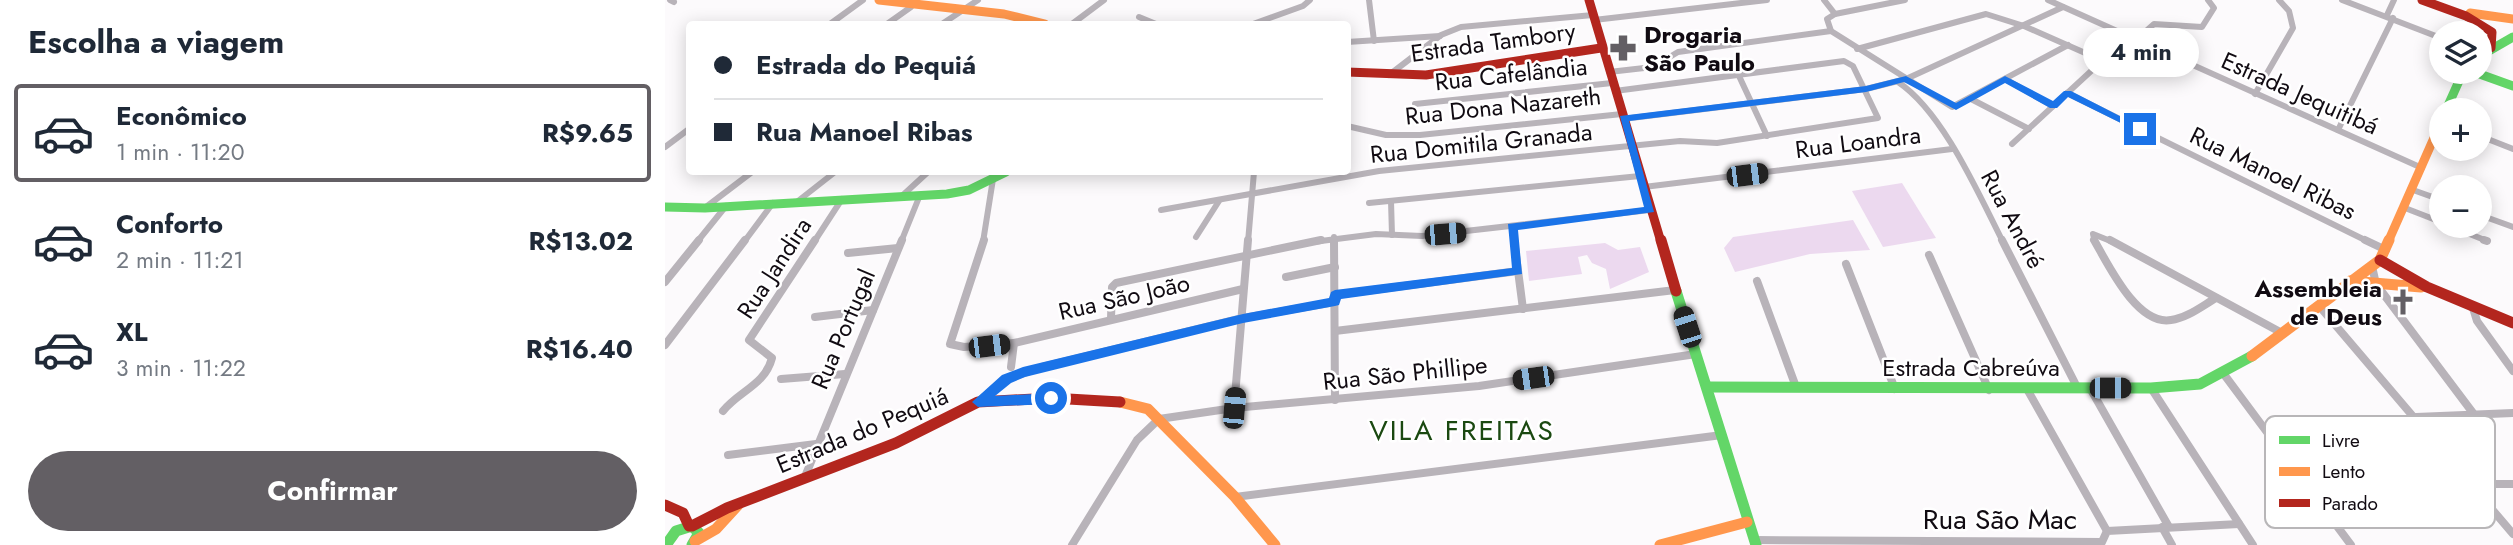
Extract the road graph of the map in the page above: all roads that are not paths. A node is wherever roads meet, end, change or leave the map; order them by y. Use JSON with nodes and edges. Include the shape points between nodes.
{"nodes":[{"id":1,"x":863,"y":0,"type":"edge"},
{"id":2,"x":879,"y":0,"type":"edge"},
{"id":3,"x":978,"y":0,"type":"edge"},
{"id":4,"x":1104,"y":0,"type":"edge"},
{"id":5,"x":1310,"y":0,"type":"edge"},
{"id":6,"x":1369,"y":0,"type":"edge"},
{"id":7,"x":1589,"y":0,"type":"edge"},
{"id":8,"x":1767,"y":0,"type":"edge"},
{"id":9,"x":1824,"y":0,"type":"edge"},
{"id":10,"x":1905,"y":0,"type":"edge"},
{"id":11,"x":2208,"y":0,"type":"edge"},
{"id":12,"x":2279,"y":0,"type":"edge"},
{"id":13,"x":2342,"y":0,"type":"edge"},
{"id":14,"x":2393,"y":0,"type":"edge"},
{"id":15,"x":2423,"y":0,"type":"edge"},
{"id":16,"x":2052,"y":1,"type":"edge"},
{"id":17,"x":911,"y":7,"type":"junction"},
{"id":18,"x":2063,"y":7,"type":"junction"},
{"id":19,"x":961,"y":9,"type":"junction"},
{"id":20,"x":2450,"y":9,"type":"junction"},
{"id":21,"x":1835,"y":14,"type":"junction"},
{"id":22,"x":1024,"y":16,"type":"junction"},
{"id":23,"x":2390,"y":16,"type":"junction"},
{"id":24,"x":1139,"y":17,"type":"dead end"},
{"id":25,"x":1593,"y":17,"type":"junction"},
{"id":26,"x":2512,"y":19,"type":"edge"},
{"id":27,"x":834,"y":21,"type":"edge"},
{"id":28,"x":891,"y":21,"type":"edge"},
{"id":29,"x":946,"y":21,"type":"edge"},
{"id":30,"x":1018,"y":21,"type":"edge"},
{"id":31,"x":1037,"y":21,"type":"edge"},
{"id":32,"x":1076,"y":21,"type":"edge"},
{"id":33,"x":1149,"y":21,"type":"edge"},
{"id":34,"x":1261,"y":21,"type":"edge"},
{"id":35,"x":2472,"y":21,"type":"edge"},
{"id":36,"x":2024,"y":26,"type":"junction"},
{"id":37,"x":1831,"y":31,"type":"junction"},
{"id":38,"x":2492,"y":32,"type":"edge"},
{"id":39,"x":2429,"y":33,"type":"edge"},
{"id":40,"x":1441,"y":36,"type":"junction"},
{"id":41,"x":2128,"y":37,"type":"junction"},
{"id":42,"x":2513,"y":37,"type":"edge"},
{"id":43,"x":2136,"y":40,"type":"junction"},
{"id":44,"x":1374,"y":41,"type":"junction"},
{"id":45,"x":1351,"y":42,"type":"edge"},
{"id":46,"x":2068,"y":45,"type":"junction"},
{"id":47,"x":1601,"y":48,"type":"junction"},
{"id":48,"x":2492,"y":48,"type":"edge"},
{"id":49,"x":1857,"y":49,"type":"junction"},
{"id":50,"x":2101,"y":60,"type":"junction"},
{"id":51,"x":1351,"y":72,"type":"edge"},
{"id":52,"x":1389,"y":75,"type":"junction"},
{"id":53,"x":1739,"y":76,"type":"junction"},
{"id":54,"x":2492,"y":78,"type":"edge"},
{"id":55,"x":2005,"y":79,"type":"junction"},
{"id":56,"x":1902,"y":80,"type":"junction"},
{"id":57,"x":1612,"y":82,"type":"junction"},
{"id":58,"x":2513,"y":86,"type":"edge"},
{"id":59,"x":1866,"y":89,"type":"junction"},
{"id":60,"x":2067,"y":93,"type":"junction"},
{"id":61,"x":2255,"y":93,"type":"junction"},
{"id":62,"x":1971,"y":99,"type":"junction"},
{"id":63,"x":1415,"y":104,"type":"dead end"},
{"id":64,"x":1754,"y":104,"type":"junction"},
{"id":65,"x":2053,"y":106,"type":"junction"},
{"id":66,"x":1623,"y":116,"type":"junction"},
{"id":67,"x":1351,"y":127,"type":"edge"},
{"id":68,"x":2029,"y":129,"type":"junction"},
{"id":69,"x":2338,"y":130,"type":"junction"},
{"id":70,"x":686,"y":131,"type":"edge"},
{"id":71,"x":1767,"y":136,"type":"junction"},
{"id":72,"x":2492,"y":141,"type":"edge"},
{"id":73,"x":2013,"y":144,"type":"dead end"},
{"id":74,"x":1631,"y":146,"type":"junction"},
{"id":75,"x":665,"y":148,"type":"edge"},
{"id":76,"x":1952,"y":149,"type":"junction"},
{"id":77,"x":2513,"y":149,"type":"edge"},
{"id":78,"x":2429,"y":151,"type":"edge"},
{"id":79,"x":2422,"y":168,"type":"junction"},
{"id":80,"x":749,"y":175,"type":"edge"},
{"id":81,"x":831,"y":175,"type":"edge"},
{"id":82,"x":925,"y":175,"type":"edge"},
{"id":83,"x":1000,"y":175,"type":"edge"},
{"id":84,"x":1254,"y":175,"type":"edge"},
{"id":85,"x":1640,"y":176,"type":"junction"},
{"id":86,"x":993,"y":179,"type":"junction"},
{"id":87,"x":1644,"y":187,"type":"junction"},
{"id":88,"x":2413,"y":190,"type":"junction"},
{"id":89,"x":1252,"y":194,"type":"junction"},
{"id":90,"x":903,"y":195,"type":"junction"},
{"id":91,"x":920,"y":195,"type":"junction"},
{"id":92,"x":2429,"y":196,"type":"edge"},
{"id":93,"x":842,"y":198,"type":"junction"},
{"id":94,"x":798,"y":201,"type":"junction"},
{"id":95,"x":1219,"y":201,"type":"junction"},
{"id":96,"x":1391,"y":201,"type":"junction"},
{"id":97,"x":773,"y":203,"type":"junction"},
{"id":98,"x":1369,"y":203,"type":"dead end"},
{"id":99,"x":726,"y":206,"type":"junction"},
{"id":100,"x":705,"y":208,"type":"junction"},
{"id":101,"x":2405,"y":208,"type":"junction"},
{"id":102,"x":666,"y":209,"type":"edge"},
{"id":103,"x":1161,"y":210,"type":"dead end"},
{"id":104,"x":1650,"y":210,"type":"junction"},
{"id":105,"x":2429,"y":217,"type":"edge"},
{"id":106,"x":2492,"y":219,"type":"edge"},
{"id":107,"x":1512,"y":227,"type":"junction"},
{"id":108,"x":2513,"y":227,"type":"edge"},
{"id":109,"x":1392,"y":235,"type":"junction"},
{"id":110,"x":1196,"y":237,"type":"dead end"},
{"id":111,"x":1334,"y":237,"type":"junction"},
{"id":112,"x":2480,"y":238,"type":"edge"},
{"id":113,"x":2487,"y":241,"type":"dead end"},
{"id":114,"x":898,"y":248,"type":"junction"},
{"id":115,"x":848,"y":253,"type":"dead end"},
{"id":116,"x":1247,"y":253,"type":"junction"},
{"id":117,"x":1929,"y":255,"type":"dead end"},
{"id":118,"x":2379,"y":259,"type":"junction"},
{"id":119,"x":1846,"y":264,"type":"dead end"},
{"id":120,"x":1335,"y":267,"type":"junction"},
{"id":121,"x":1518,"y":271,"type":"junction"},
{"id":122,"x":1286,"y":277,"type":"dead end"},
{"id":123,"x":1757,"y":281,"type":"dead end"},
{"id":124,"x":2350,"y":281,"type":"junction"},
{"id":125,"x":665,"y":282,"type":"edge"},
{"id":126,"x":2376,"y":284,"type":"junction"},
{"id":127,"x":2427,"y":287,"type":"junction"},
{"id":128,"x":1243,"y":289,"type":"junction"},
{"id":129,"x":1675,"y":290,"type":"junction"},
{"id":130,"x":1335,"y":298,"type":"junction"},
{"id":131,"x":2216,"y":298,"type":"junction"},
{"id":132,"x":2320,"y":307,"type":"junction"},
{"id":133,"x":2473,"y":307,"type":"junction"},
{"id":134,"x":1523,"y":309,"type":"junction"},
{"id":135,"x":873,"y":310,"type":"junction"},
{"id":136,"x":815,"y":317,"type":"dead end"},
{"id":137,"x":1111,"y":318,"type":"junction"},
{"id":138,"x":1243,"y":318,"type":"junction"},
{"id":139,"x":2513,"y":323,"type":"edge"},
{"id":140,"x":1335,"y":331,"type":"junction"},
{"id":141,"x":2282,"y":333,"type":"junction"},
{"id":142,"x":1014,"y":343,"type":"junction"},
{"id":143,"x":665,"y":345,"type":"edge"},
{"id":144,"x":1696,"y":354,"type":"junction"},
{"id":145,"x":1011,"y":367,"type":"dead end"},
{"id":146,"x":2513,"y":371,"type":"edge"},
{"id":147,"x":2223,"y":373,"type":"junction"},
{"id":148,"x":845,"y":374,"type":"junction"},
{"id":149,"x":781,"y":379,"type":"dead end"},
{"id":150,"x":1707,"y":387,"type":"junction"},
{"id":151,"x":1796,"y":387,"type":"junction"},
{"id":152,"x":2077,"y":387,"type":"junction"},
{"id":153,"x":2027,"y":388,"type":"junction"},
{"id":154,"x":2090,"y":388,"type":"junction"},
{"id":155,"x":2151,"y":388,"type":"junction"},
{"id":156,"x":1895,"y":389,"type":"junction"},
{"id":157,"x":1989,"y":390,"type":"junction"},
{"id":158,"x":1335,"y":400,"type":"junction"},
{"id":159,"x":978,"y":402,"type":"junction"},
{"id":160,"x":1234,"y":408,"type":"junction"},
{"id":161,"x":723,"y":411,"type":"dead end"},
{"id":162,"x":2473,"y":413,"type":"junction"},
{"id":163,"x":2513,"y":413,"type":"edge"},
{"id":164,"x":2415,"y":416,"type":"edge"},
{"id":165,"x":2430,"y":416,"type":"edge"},
{"id":166,"x":1159,"y":419,"type":"junction"},
{"id":167,"x":2265,"y":429,"type":"edge"},
{"id":168,"x":1722,"y":435,"type":"junction"},
{"id":169,"x":816,"y":444,"type":"junction"},
{"id":170,"x":729,"y":455,"type":"dead end"},
{"id":171,"x":804,"y":479,"type":"junction"},
{"id":172,"x":2495,"y":484,"type":"edge"},
{"id":173,"x":2513,"y":484,"type":"edge"},
{"id":174,"x":1235,"y":497,"type":"junction"},
{"id":175,"x":740,"y":503,"type":"junction"},
{"id":176,"x":665,"y":505,"type":"edge"},
{"id":177,"x":2495,"y":513,"type":"edge"},
{"id":178,"x":1747,"y":522,"type":"junction"},
{"id":179,"x":2239,"y":524,"type":"junction"},
{"id":180,"x":690,"y":526,"type":"junction"},
{"id":181,"x":2165,"y":527,"type":"junction"},
{"id":182,"x":2338,"y":528,"type":"edge"},
{"id":183,"x":716,"y":529,"type":"junction"},
{"id":184,"x":2107,"y":531,"type":"junction"},
{"id":185,"x":2513,"y":534,"type":"edge"},
{"id":186,"x":666,"y":539,"type":"edge"},
{"id":187,"x":1755,"y":542,"type":"edge"},
{"id":188,"x":693,"y":544,"type":"edge"},
{"id":189,"x":707,"y":545,"type":"edge"},
{"id":190,"x":1072,"y":545,"type":"edge"},
{"id":191,"x":1275,"y":545,"type":"edge"},
{"id":192,"x":1660,"y":545,"type":"edge"},
{"id":193,"x":2172,"y":545,"type":"edge"},
{"id":194,"x":2253,"y":545,"type":"edge"},
{"id":195,"x":2351,"y":545,"type":"edge"}],
"edges":[{"from":1,"to":27,"type":"street"},
{"from":2,"to":17,"type":"main road"},
{"from":3,"to":19,"type":"street"},
{"from":4,"to":32,"type":"street"},
{"from":5,"to":34,"type":"street"},
{"from":6,"to":44,"type":"street"},
{"from":7,"to":25,"type":"main road"},
{"from":8,"to":25,"type":"street"},
{"from":9,"to":21,"type":"street"},
{"from":10,"to":21,"type":"street"},
{"from":11,"to":43,"type":"street","via":[[2214,8],[2202,27],[2154,24]]},
{"from":12,"to":61,"type":"street","via":[[2289,11],[2293,28]]},
{"from":13,"to":23,"type":"street"},
{"from":14,"to":23,"type":"street"},
{"from":15,"to":20,"type":"main road"},
{"from":16,"to":18,"type":"street","name":"Estrada Jequitibá"},
{"from":17,"to":19,"type":"main road"},
{"from":17,"to":28,"type":"street"},
{"from":18,"to":36,"type":"street","name":"Rua Dona Nazareth"},
{"from":18,"to":41,"type":"street","name":"Estrada Jequitibá"},
{"from":19,"to":22,"type":"main road"},
{"from":19,"to":29,"type":"street"},
{"from":20,"to":26,"type":"main road"},
{"from":20,"to":35,"type":"main road"},
{"from":21,"to":37,"type":"street","via":[[1827,19]]},
{"from":22,"to":30,"type":"street"},
{"from":22,"to":31,"type":"main road"},
{"from":23,"to":39,"type":"street"},
{"from":23,"to":69,"type":"street"},
{"from":24,"to":33,"type":"street"},
{"from":25,"to":40,"type":"street","via":[[1469,24]]},
{"from":25,"to":47,"type":"main road"},
{"from":26,"to":38,"type":"main road"},
{"from":36,"to":46,"type":"street"},
{"from":36,"to":49,"type":"street","via":[[1979,14]]},
{"from":36,"to":56,"type":"street","name":"Rua Dona Nazareth"},
{"from":37,"to":49,"type":"street"},
{"from":37,"to":57,"type":"street","via":[[1678,52],[1661,65]]},
{"from":40,"to":44,"type":"street"},
{"from":40,"to":52,"type":"street"},
{"from":41,"to":43,"type":"street","name":"Estrada Jequitibá"},
{"from":41,"to":50,"type":"street"},
{"from":42,"to":48,"type":"main road"},
{"from":43,"to":61,"type":"street","name":"Estrada Jequitibá"},
{"from":44,"to":45,"type":"street"},
{"from":46,"to":50,"type":"street"},
{"from":46,"to":55,"type":"street"},
{"from":47,"to":52,"type":"main road","name":"Estrada Tambory","via":[[1426,75]]},
{"from":47,"to":57,"type":"main road"},
{"from":49,"to":56,"type":"street"},
{"from":50,"to":60,"type":"street"},
{"from":51,"to":52,"type":"main road","name":"Estrada Tambory"},
{"from":53,"to":57,"type":"street"},
{"from":53,"to":59,"type":"street","via":[[1844,61],[1853,66]]},
{"from":53,"to":64,"type":"street"},
{"from":54,"to":58,"type":"main road"},
{"from":55,"to":62,"type":"street"},
{"from":55,"to":65,"type":"street"},
{"from":56,"to":59,"type":"street","name":"Rua Dona Nazareth"},
{"from":56,"to":62,"type":"street","via":[[1949,106]]},
{"from":56,"to":76,"type":"street","name":"Rua André","via":[[1918,95]]},
{"from":57,"to":63,"type":"street","name":"Rua Cafelândia"},
{"from":57,"to":66,"type":"main road"},
{"from":59,"to":64,"type":"street","name":"Rua Dona Nazareth"},
{"from":59,"to":71,"type":"street","name":"Rua Domitila Granada","via":[[1878,116],[1873,120]]},
{"from":60,"to":65,"type":"street"},
{"from":60,"to":118,"type":"street","name":"Rua Manoel Ribas"},
{"from":61,"to":69,"type":"street","name":"Estrada Jequitibá"},
{"from":62,"to":68,"type":"street"},
{"from":64,"to":66,"type":"street","name":"Rua Dona Nazareth"},
{"from":64,"to":71,"type":"street"},
{"from":65,"to":68,"type":"street"},
{"from":66,"to":67,"type":"street","name":"Rua Dona Nazareth","via":[[1420,135],[1387,135]]},
{"from":66,"to":74,"type":"main road"},
{"from":68,"to":73,"type":"street"},
{"from":69,"to":79,"type":"street","name":"Estrada Jequitibá"},
{"from":70,"to":75,"type":"street"},
{"from":71,"to":74,"type":"street","name":"Rua Domitila Granada"},
{"from":72,"to":77,"type":"street"},
{"from":74,"to":85,"type":"main road"},
{"from":74,"to":89,"type":"street","name":"Rua Domitila Granada","via":[[1379,171]]},
{"from":76,"to":87,"type":"street","name":"Rua Loandra"},
{"from":76,"to":152,"type":"street","name":"Rua André","via":[[2001,234]]},
{"from":78,"to":79,"type":"main road","name":"Estrada Cabreúva"},
{"from":79,"to":88,"type":"main road","name":"Estrada Cabreúva"},
{"from":80,"to":100,"type":"street"},
{"from":81,"to":94,"type":"street"},
{"from":82,"to":90,"type":"street"},
{"from":83,"to":86,"type":"main road"},
{"from":84,"to":89,"type":"street"},
{"from":85,"to":87,"type":"main road"},
{"from":85,"to":96,"type":"street"},
{"from":86,"to":91,"type":"main road","via":[[959,193]]},
{"from":86,"to":142,"type":"street","name":"Rua São João","via":[[983,243],[949,342],[964,347]]},
{"from":87,"to":104,"type":"main road"},
{"from":88,"to":92,"type":"street"},
{"from":88,"to":101,"type":"main road","name":"Estrada Cabreúva"},
{"from":89,"to":95,"type":"street","name":"Rua Domitila Granada"},
{"from":89,"to":116,"type":"street"},
{"from":90,"to":91,"type":"main road"},
{"from":90,"to":93,"type":"main road"},
{"from":91,"to":114,"type":"street","name":"Rua Portugal"},
{"from":93,"to":94,"type":"main road"},
{"from":93,"to":161,"type":"street","name":"Rua Jandira","via":[[749,341],[772,358],[771,367],[748,393],[730,399]]},
{"from":94,"to":97,"type":"main road"},
{"from":95,"to":103,"type":"street","name":"Rua Domitila Granada"},
{"from":95,"to":110,"type":"street"},
{"from":96,"to":98,"type":"street"},
{"from":96,"to":109,"type":"street"},
{"from":97,"to":99,"type":"main road"},
{"from":97,"to":143,"type":"street"},
{"from":99,"to":100,"type":"main road"},
{"from":99,"to":125,"type":"street"},
{"from":100,"to":102,"type":"main road"},
{"from":101,"to":105,"type":"street"},
{"from":101,"to":118,"type":"main road","name":"Estrada Cabreúva"},
{"from":104,"to":107,"type":"street"},
{"from":104,"to":129,"type":"main road"},
{"from":106,"to":108,"type":"street"},
{"from":107,"to":109,"type":"street"},
{"from":107,"to":121,"type":"street"},
{"from":109,"to":111,"type":"street"},
{"from":111,"to":116,"type":"street"},
{"from":111,"to":120,"type":"street"},
{"from":112,"to":113,"type":"street"},
{"from":114,"to":115,"type":"street"},
{"from":114,"to":135,"type":"street","name":"Rua Portugal"},
{"from":116,"to":128,"type":"street"},
{"from":116,"to":137,"type":"street","via":[[1116,283]]},
{"from":117,"to":157,"type":"street"},
{"from":118,"to":124,"type":"main road","name":"Estrada Cabreúva"},
{"from":118,"to":126,"type":"street"},
{"from":118,"to":127,"type":"main road"},
{"from":119,"to":156,"type":"street"},
{"from":120,"to":122,"type":"street"},
{"from":120,"to":130,"type":"street"},
{"from":121,"to":130,"type":"street"},
{"from":121,"to":134,"type":"street"},
{"from":123,"to":151,"type":"street"},
{"from":124,"to":126,"type":"main road"},
{"from":124,"to":132,"type":"main road","name":"Estrada Cabreúva"},
{"from":126,"to":127,"type":"main road"},
{"from":126,"to":162,"type":"street"},
{"from":127,"to":133,"type":"main road"},
{"from":128,"to":137,"type":"street","name":"Rua São João"},
{"from":128,"to":138,"type":"street"},
{"from":129,"to":134,"type":"street"},
{"from":129,"to":144,"type":"main road"},
{"from":130,"to":138,"type":"street"},
{"from":130,"to":140,"type":"street"},
{"from":131,"to":131,"type":"street","via":[[2173,320],[2155,321],[2137,306],[2093,235],[2101,235]]},
{"from":131,"to":141,"type":"street"},
{"from":132,"to":141,"type":"main road","name":"Estrada Cabreúva"},
{"from":132,"to":164,"type":"street"},
{"from":133,"to":139,"type":"main road"},
{"from":133,"to":146,"type":"street","via":[[2477,321]]},
{"from":134,"to":140,"type":"street"},
{"from":135,"to":136,"type":"street"},
{"from":135,"to":148,"type":"street","name":"Rua Portugal"},
{"from":137,"to":142,"type":"street","name":"Rua São João"},
{"from":138,"to":159,"type":"street","via":[[1023,372],[1006,379]]},
{"from":138,"to":160,"type":"street"},
{"from":140,"to":158,"type":"street"},
{"from":141,"to":147,"type":"main road","name":"Estrada Cabreúva"},
{"from":142,"to":145,"type":"street"},
{"from":144,"to":150,"type":"main road"},
{"from":144,"to":158,"type":"street","name":"Rua São Phillipe","via":[[1479,386]]},
{"from":147,"to":155,"type":"main road","name":"Estrada Cabreúva","via":[[2200,384]]},
{"from":147,"to":167,"type":"street"},
{"from":148,"to":149,"type":"street"},
{"from":148,"to":169,"type":"street","name":"Rua Portugal"},
{"from":150,"to":151,"type":"main road","name":"Estrada Cabreúva"},
{"from":150,"to":168,"type":"main road"},
{"from":151,"to":156,"type":"main road","name":"Estrada Cabreúva"},
{"from":152,"to":153,"type":"main road","name":"Estrada Cabreúva"},
{"from":152,"to":154,"type":"main road","name":"Estrada Cabreúva"},
{"from":153,"to":157,"type":"main road","name":"Estrada Cabreúva"},
{"from":153,"to":184,"type":"street"},
{"from":154,"to":155,"type":"main road","name":"Estrada Cabreúva"},
{"from":154,"to":181,"type":"street"},
{"from":155,"to":179,"type":"street"},
{"from":156,"to":157,"type":"main road","name":"Estrada Cabreúva"},
{"from":158,"to":160,"type":"street","name":"Rua São Phillipe"},
{"from":159,"to":166,"type":"main road","name":"Estrada do Pequiá","via":[[1051,398],[1123,402],[1148,409]]},
{"from":159,"to":171,"type":"main road","name":"Estrada do Pequiá","via":[[896,443]]},
{"from":160,"to":166,"type":"street","name":"Rua São Phillipe"},
{"from":162,"to":163,"type":"street"},
{"from":162,"to":165,"type":"street"},
{"from":166,"to":174,"type":"main road","name":"Estrada do Pequiá"},
{"from":166,"to":190,"type":"street","via":[[1137,440]]},
{"from":168,"to":174,"type":"street"},
{"from":168,"to":178,"type":"main road"},
{"from":169,"to":170,"type":"street"},
{"from":169,"to":171,"type":"street","name":"Rua Portugal"},
{"from":171,"to":175,"type":"main road","name":"Estrada do Pequiá"},
{"from":172,"to":173,"type":"street"},
{"from":174,"to":191,"type":"main road","name":"Estrada do Pequiá"},
{"from":175,"to":180,"type":"main road","name":"Estrada do Pequiá"},
{"from":175,"to":183,"type":"main road","name":"Estrada do Pequiá"},
{"from":176,"to":180,"type":"main road","via":[[683,513]]},
{"from":177,"to":185,"type":"street"},
{"from":178,"to":187,"type":"main road"},
{"from":178,"to":192,"type":"main road"},
{"from":179,"to":181,"type":"street","name":"Rua São Mac"},
{"from":179,"to":194,"type":"street"},
{"from":180,"to":186,"type":"main road","name":"Estrada do Pequiá"},
{"from":180,"to":188,"type":"main road","via":[[699,529]]},
{"from":181,"to":184,"type":"street","name":"Rua São Mac"},
{"from":181,"to":193,"type":"street"},
{"from":182,"to":195,"type":"street"},
{"from":183,"to":188,"type":"main road"},
{"from":183,"to":189,"type":"main road"},
{"from":184,"to":187,"type":"street","name":"Rua São Mac","via":[[2102,542]]}]}
